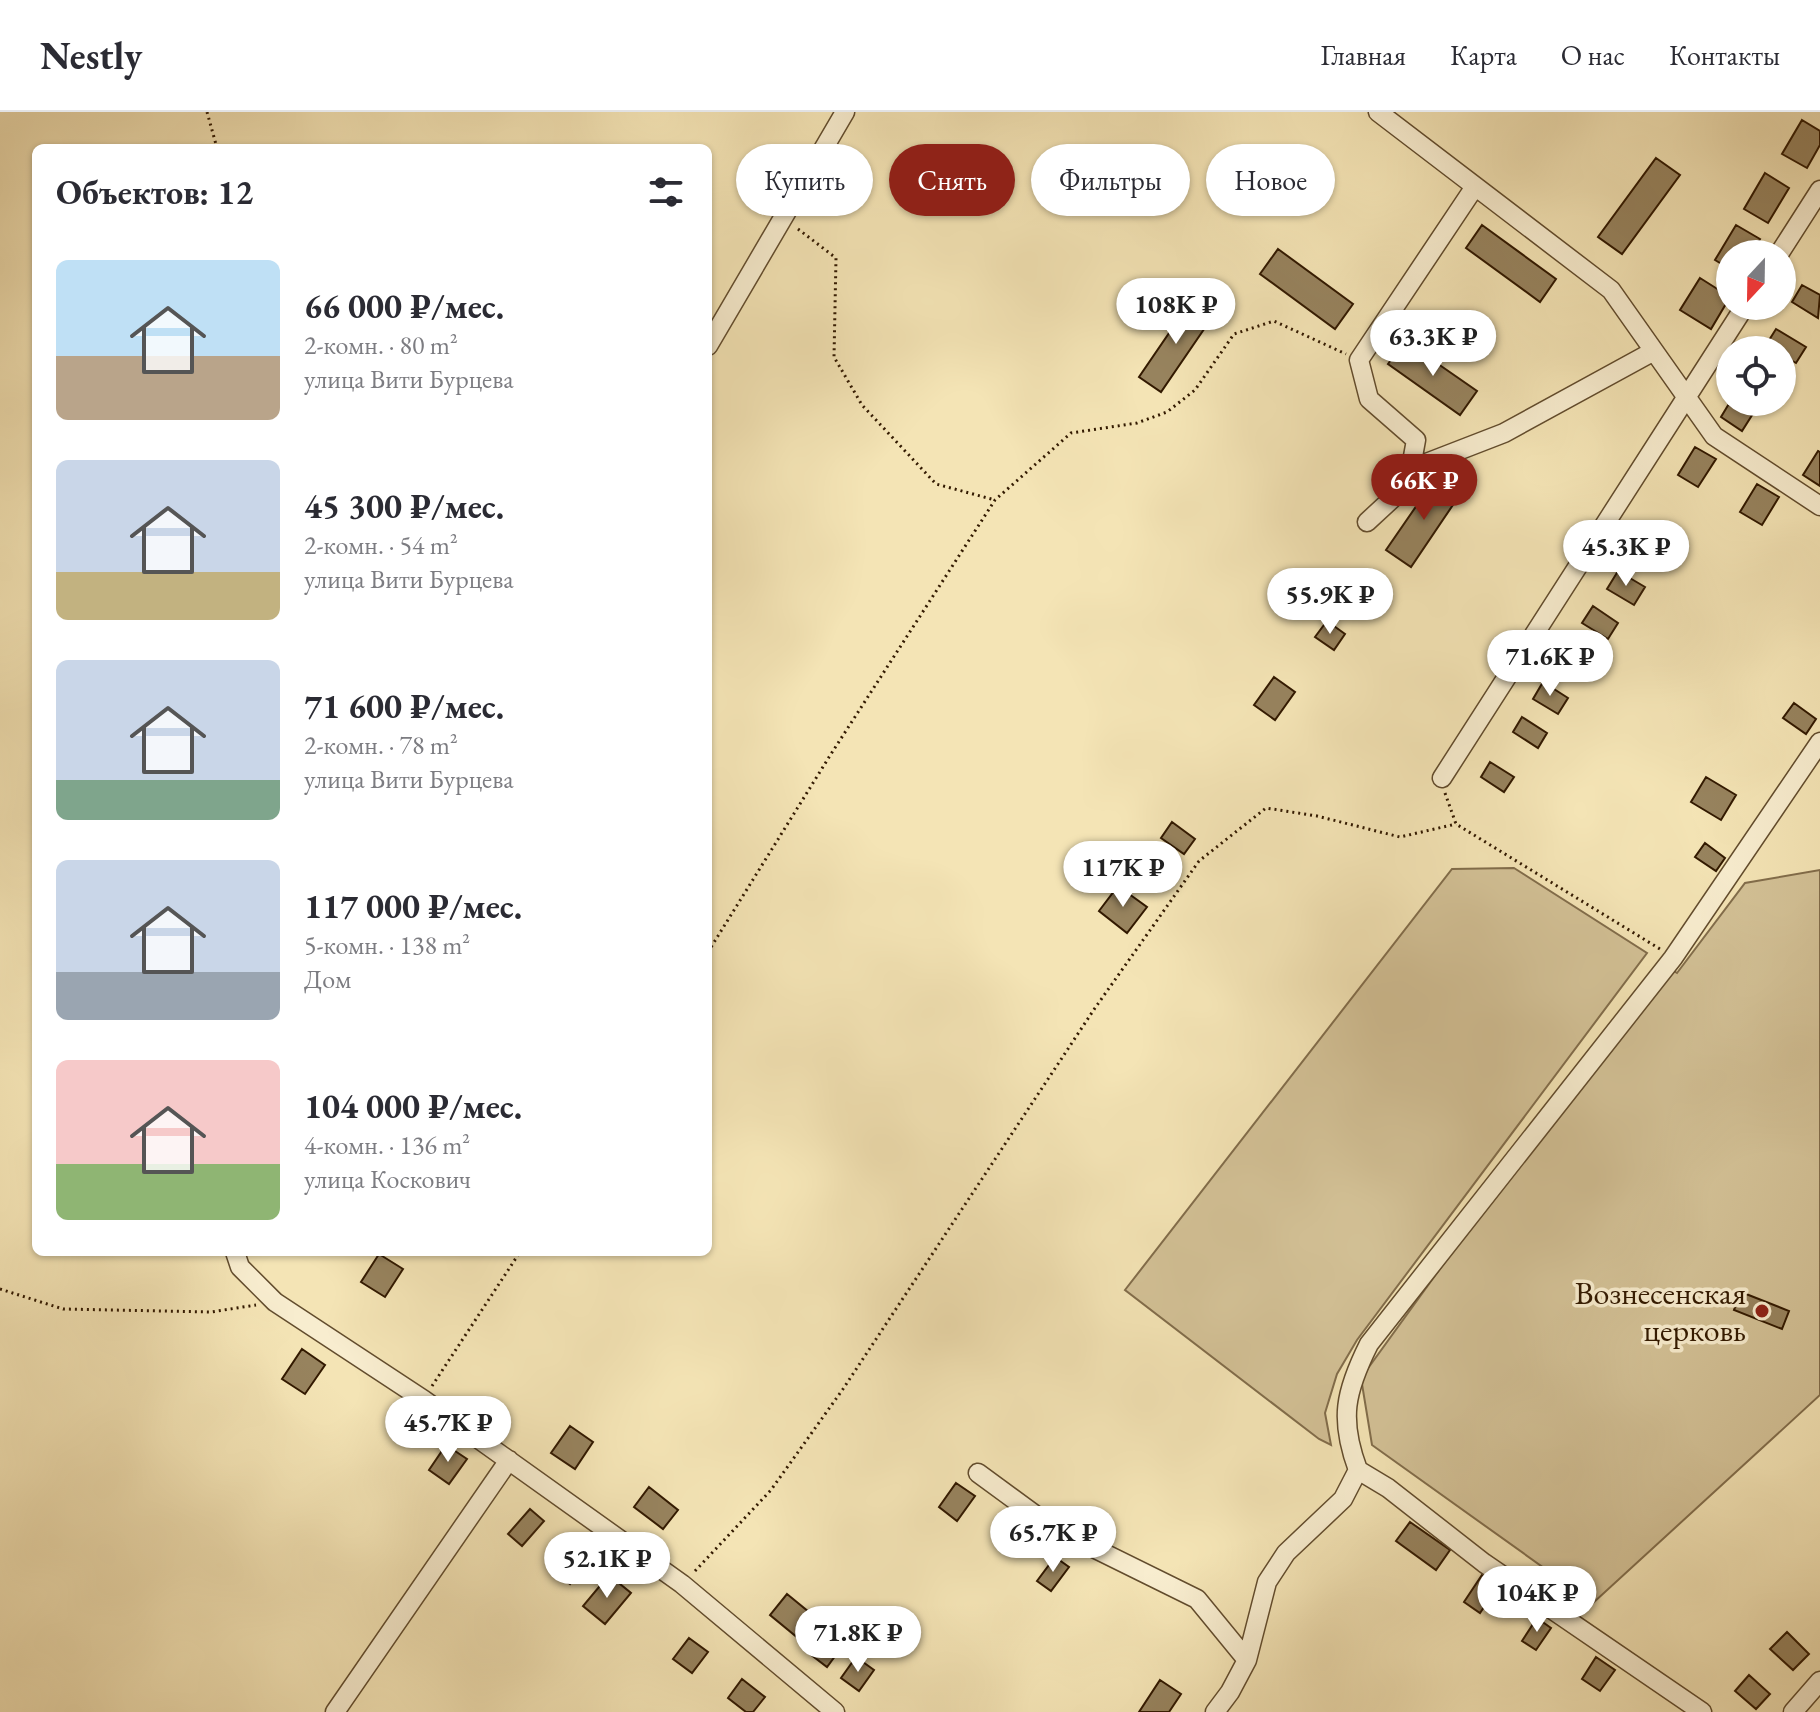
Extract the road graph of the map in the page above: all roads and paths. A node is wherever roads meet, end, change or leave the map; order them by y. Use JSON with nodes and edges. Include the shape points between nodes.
{"nodes":[{"id":1,"x":207,"y":112,"type":"edge"},
{"id":2,"x":845,"y":112,"type":"edge"},
{"id":3,"x":1378,"y":112,"type":"edge"},
{"id":4,"x":216,"y":144,"type":"edge"},
{"id":5,"x":1474,"y":188,"type":"junction"},
{"id":6,"x":1820,"y":190,"type":"edge"},
{"id":7,"x":782,"y":217,"type":"junction"},
{"id":8,"x":1788,"y":240,"type":"edge"},
{"id":9,"x":1736,"y":320,"type":"edge"},
{"id":10,"x":712,"y":339,"type":"edge"},
{"id":11,"x":1654,"y":351,"type":"junction"},
{"id":12,"x":1359,"y":360,"type":"junction"},
{"id":13,"x":1686,"y":397,"type":"junction"},
{"id":14,"x":1411,"y":469,"type":"junction"},
{"id":15,"x":995,"y":500,"type":"junction"},
{"id":16,"x":1820,"y":506,"type":"edge"},
{"id":17,"x":1367,"y":522,"type":"dead end"},
{"id":18,"x":1820,"y":742,"type":"edge"},
{"id":19,"x":1442,"y":778,"type":"joint"},
{"id":20,"x":1456,"y":824,"type":"junction"},
{"id":21,"x":712,"y":946,"type":"edge"},
{"id":22,"x":1673,"y":958,"type":"junction"},
{"id":23,"x":236,"y":1256,"type":"edge"},
{"id":24,"x":517,"y":1256,"type":"edge"},
{"id":25,"x":0,"y":1289,"type":"edge"},
{"id":26,"x":275,"y":1302,"type":"junction"},
{"id":27,"x":424,"y":1400,"type":"junction"},
{"id":28,"x":509,"y":1460,"type":"junction"},
{"id":29,"x":1358,"y":1470,"type":"junction"},
{"id":30,"x":978,"y":1473,"type":"dead end"},
{"id":31,"x":682,"y":1584,"type":"junction"},
{"id":32,"x":1247,"y":1660,"type":"junction"},
{"id":33,"x":1820,"y":1681,"type":"edge"},
{"id":34,"x":335,"y":1712,"type":"edge"},
{"id":35,"x":835,"y":1712,"type":"edge"},
{"id":36,"x":1215,"y":1712,"type":"edge"},
{"id":37,"x":1702,"y":1712,"type":"edge"},
{"id":38,"x":1793,"y":1712,"type":"edge"}],
"edges":[{"from":1,"to":4,"type":"path"},
{"from":2,"to":7,"type":"street"},
{"from":3,"to":5,"type":"street"},
{"from":5,"to":11,"type":"street","via":[[1611,290]]},
{"from":5,"to":12,"type":"street"},
{"from":6,"to":8,"type":"street"},
{"from":7,"to":10,"type":"street"},
{"from":7,"to":15,"type":"path","via":[[836,258],[834,357],[862,405],[936,484]]},
{"from":9,"to":13,"type":"street"},
{"from":11,"to":13,"type":"street"},
{"from":11,"to":14,"type":"street","via":[[1504,433]]},
{"from":12,"to":14,"type":"street","via":[[1369,399],[1416,440]]},
{"from":12,"to":15,"type":"path","via":[[1274,321],[1234,334],[1195,390],[1167,412],[1137,423],[1071,433]]},
{"from":13,"to":16,"type":"street","via":[[1714,436]]},
{"from":13,"to":19,"type":"street"},
{"from":14,"to":17,"type":"street","via":[[1408,484]]},
{"from":15,"to":21,"type":"path"},
{"from":18,"to":22,"type":"street"},
{"from":19,"to":20,"type":"path"},
{"from":20,"to":22,"type":"path"},
{"from":20,"to":31,"type":"path","via":[[1400,837],[1266,808],[1199,861],[771,1490]]},
{"from":22,"to":29,"type":"street","via":[[1369,1344],[1353,1377],[1345,1417]]},
{"from":23,"to":26,"type":"street","via":[[240,1267]]},
{"from":24,"to":27,"type":"path"},
{"from":25,"to":26,"type":"path","via":[[63,1309],[211,1312]]},
{"from":26,"to":27,"type":"street"},
{"from":27,"to":28,"type":"street"},
{"from":28,"to":31,"type":"street"},
{"from":28,"to":34,"type":"street"},
{"from":29,"to":32,"type":"street","via":[[1343,1499],[1286,1553],[1267,1582]]},
{"from":29,"to":37,"type":"street"},
{"from":30,"to":32,"type":"street","via":[[1053,1528],[1197,1599]]},
{"from":31,"to":35,"type":"street"},
{"from":32,"to":36,"type":"street"},
{"from":33,"to":38,"type":"street"}]}
